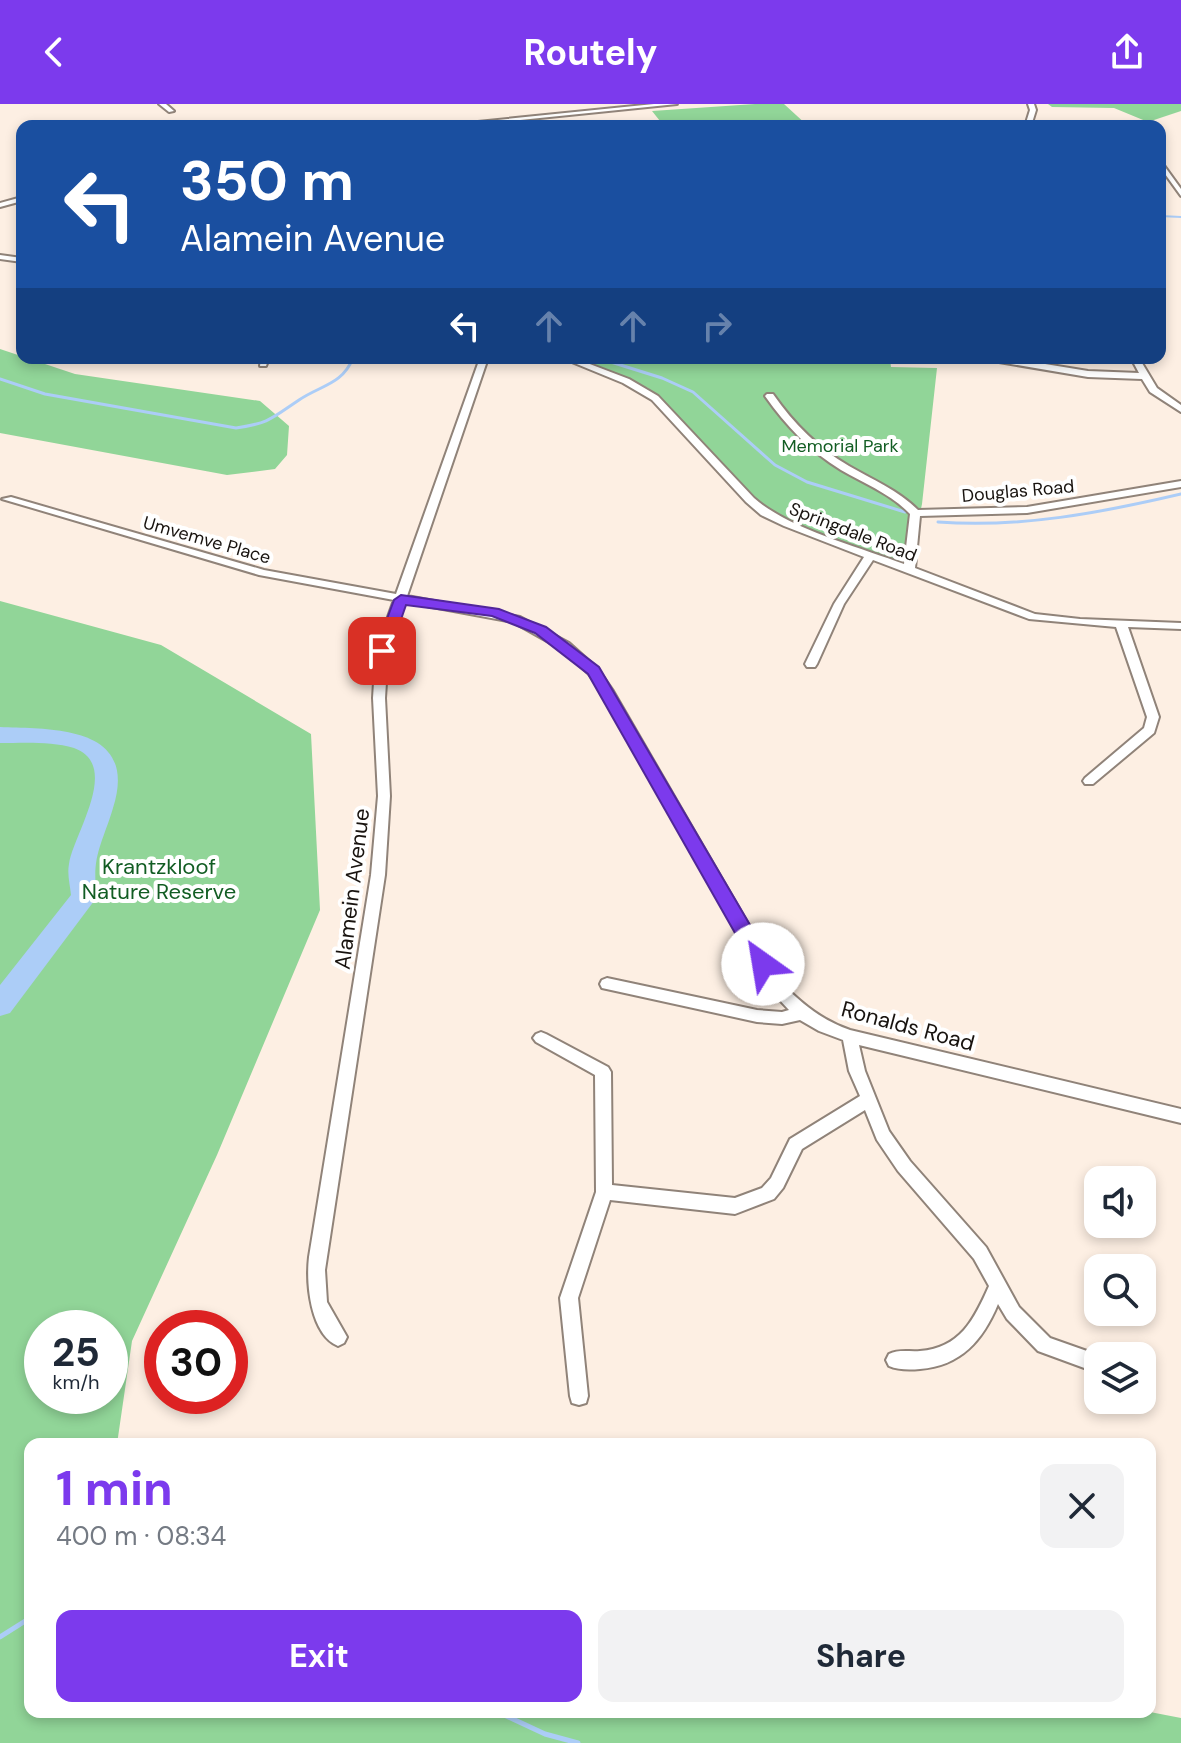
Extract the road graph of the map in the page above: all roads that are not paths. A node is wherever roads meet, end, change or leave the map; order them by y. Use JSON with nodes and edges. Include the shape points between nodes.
{"nodes":[{"id":1,"x":162,"y":104,"type":"edge"},
{"id":2,"x":674,"y":104,"type":"edge"},
{"id":3,"x":171,"y":111,"type":"dead end"},
{"id":4,"x":535,"y":120,"type":"edge"},
{"id":5,"x":1166,"y":171,"type":"edge"},
{"id":6,"x":1181,"y":194,"type":"edge"},
{"id":7,"x":482,"y":364,"type":"edge"},
{"id":8,"x":582,"y":364,"type":"edge"},
{"id":9,"x":1029,"y":364,"type":"edge"},
{"id":10,"x":1138,"y":364,"type":"edge"},
{"id":11,"x":1143,"y":376,"type":"junction"},
{"id":12,"x":770,"y":396,"type":"dead end"},
{"id":13,"x":1181,"y":409,"type":"edge"},
{"id":14,"x":1181,"y":484,"type":"edge"},
{"id":15,"x":7,"y":499,"type":"dead end"},
{"id":16,"x":915,"y":513,"type":"junction"},
{"id":17,"x":870,"y":556,"type":"junction"},
{"id":18,"x":909,"y":571,"type":"junction"},
{"id":19,"x":401,"y":600,"type":"junction"},
{"id":20,"x":1121,"y":624,"type":"junction"},
{"id":21,"x":1181,"y":626,"type":"edge"},
{"id":22,"x":811,"y":664,"type":"dead end"},
{"id":23,"x":1089,"y":781,"type":"dead end"},
{"id":24,"x":607,"y":984,"type":"dead end"},
{"id":25,"x":802,"y":1013,"type":"junction"},
{"id":26,"x":850,"y":1036,"type":"junction"},
{"id":27,"x":541,"y":1038,"type":"dead end"},
{"id":28,"x":867,"y":1100,"type":"junction"},
{"id":29,"x":1181,"y":1116,"type":"edge"},
{"id":30,"x":604,"y":1192,"type":"junction"},
{"id":31,"x":997,"y":1287,"type":"junction"},
{"id":32,"x":338,"y":1337,"type":"dead end"},
{"id":33,"x":1084,"y":1359,"type":"edge"},
{"id":34,"x":895,"y":1360,"type":"dead end"},
{"id":35,"x":579,"y":1396,"type":"dead end"}],
"edges":[{"from":1,"to":3,"type":"street"},
{"from":2,"to":4,"type":"street"},
{"from":5,"to":6,"type":"street"},
{"from":7,"to":19,"type":"street","name":"Alamein Avenue"},
{"from":8,"to":17,"type":"street","name":"Springdale Road","via":[[655,398],[765,513]]},
{"from":9,"to":11,"type":"street"},
{"from":10,"to":11,"type":"street"},
{"from":11,"to":13,"type":"street","via":[[1153,390]]},
{"from":12,"to":16,"type":"street","via":[[800,437],[901,498]]},
{"from":14,"to":16,"type":"street","name":"Douglas Road","via":[[1027,510]]},
{"from":15,"to":19,"type":"street","name":"Umvemve Place","via":[[263,573]]},
{"from":16,"to":18,"type":"street"},
{"from":17,"to":18,"type":"street","name":"Springdale Road"},
{"from":17,"to":22,"type":"street","via":[[839,604]]},
{"from":18,"to":20,"type":"street","name":"Springdale Road","via":[[1033,617]]},
{"from":19,"to":25,"type":"street","name":"Ronalds Road","via":[[516,619],[565,646],[593,671],[747,939],[779,990]]},
{"from":19,"to":32,"type":"street","name":"Alamein Avenue","via":[[378,673],[384,796],[378,875],[315,1286],[320,1314]]},
{"from":20,"to":21,"type":"street","name":"Springdale Road"},
{"from":20,"to":23,"type":"street","via":[[1153,717],[1150,730]]},
{"from":24,"to":25,"type":"street","via":[[757,1016]]},
{"from":25,"to":26,"type":"street","name":"Ronalds Road"},
{"from":26,"to":28,"type":"street"},
{"from":26,"to":29,"type":"street","name":"Ronalds Road"},
{"from":27,"to":30,"type":"street","via":[[603,1071]]},
{"from":28,"to":30,"type":"street","via":[[796,1144],[777,1183],[753,1202],[735,1206]]},
{"from":28,"to":31,"type":"street","via":[[904,1166],[980,1253]]},
{"from":30,"to":35,"type":"street","via":[[569,1298]]},
{"from":31,"to":33,"type":"street","via":[[1028,1332],[1044,1345]]},
{"from":31,"to":34,"type":"street","via":[[962,1347],[945,1358]]}]}
